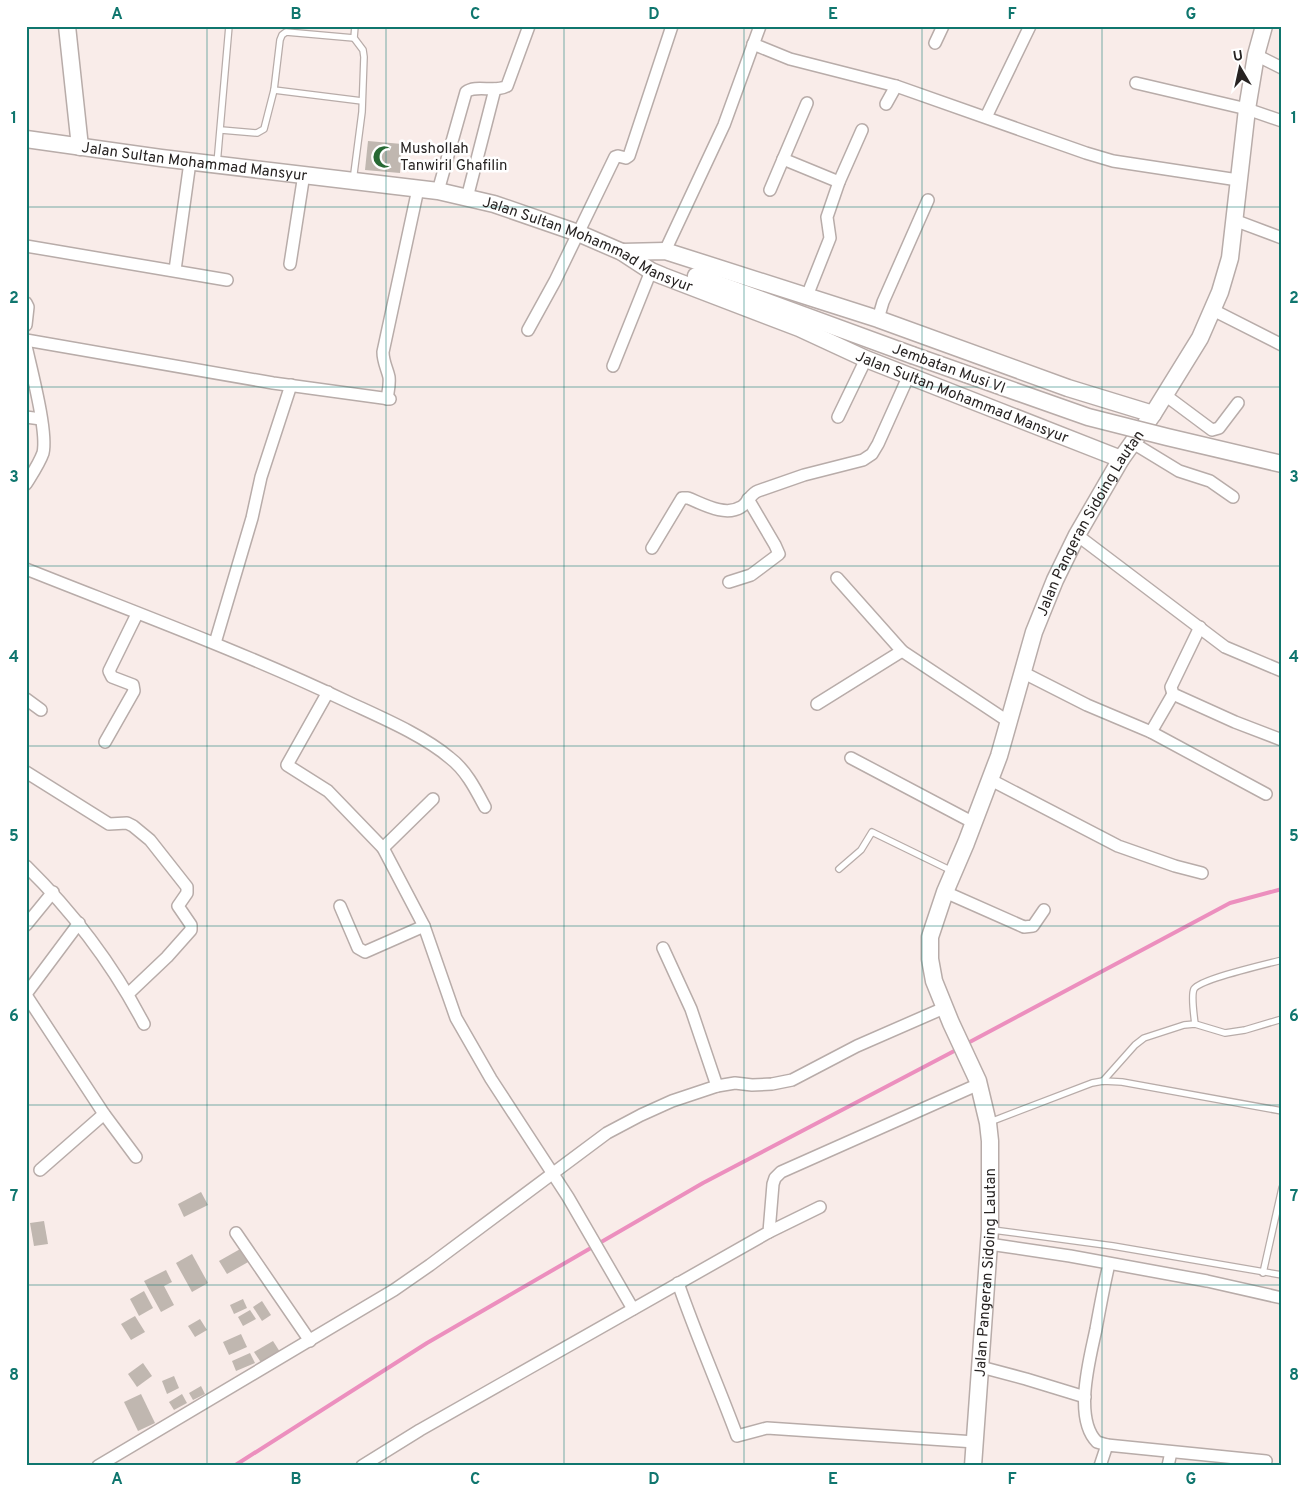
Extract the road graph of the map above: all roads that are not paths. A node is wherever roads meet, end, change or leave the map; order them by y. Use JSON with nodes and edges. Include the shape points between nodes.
{"nodes":[{"id":1,"x":67,"y":26,"type":"edge"},
{"id":2,"x":229,"y":26,"type":"edge"},
{"id":3,"x":355,"y":26,"type":"edge"},
{"id":4,"x":529,"y":26,"type":"edge"},
{"id":5,"x":672,"y":26,"type":"edge"},
{"id":6,"x":760,"y":26,"type":"edge"},
{"id":7,"x":943,"y":26,"type":"edge"},
{"id":8,"x":1030,"y":26,"type":"edge"},
{"id":9,"x":1264,"y":26,"type":"edge"},
{"id":10,"x":354,"y":38,"type":"junction"},
{"id":11,"x":934,"y":43,"type":"dead end"},
{"id":12,"x":753,"y":44,"type":"junction"},
{"id":13,"x":1256,"y":55,"type":"junction"},
{"id":14,"x":1282,"y":68,"type":"edge"},
{"id":15,"x":1136,"y":83,"type":"dead end"},
{"id":16,"x":896,"y":86,"type":"junction"},
{"id":17,"x":496,"y":89,"type":"junction"},
{"id":18,"x":274,"y":90,"type":"junction"},
{"id":19,"x":362,"y":101,"type":"junction"},
{"id":20,"x":807,"y":103,"type":"dead end"},
{"id":21,"x":886,"y":104,"type":"dead end"},
{"id":22,"x":1247,"y":109,"type":"junction"},
{"id":23,"x":986,"y":117,"type":"junction"},
{"id":24,"x":1282,"y":121,"type":"edge"},
{"id":25,"x":221,"y":130,"type":"junction"},
{"id":26,"x":862,"y":130,"type":"dead end"},
{"id":27,"x":27,"y":142,"type":"edge"},
{"id":28,"x":80,"y":147,"type":"junction"},
{"id":29,"x":783,"y":159,"type":"junction"},
{"id":30,"x":190,"y":162,"type":"junction"},
{"id":31,"x":217,"y":165,"type":"junction"},
{"id":32,"x":304,"y":174,"type":"junction"},
{"id":33,"x":1238,"y":180,"type":"junction"},
{"id":34,"x":353,"y":181,"type":"junction"},
{"id":35,"x":839,"y":182,"type":"junction"},
{"id":36,"x":418,"y":189,"type":"junction"},
{"id":37,"x":770,"y":190,"type":"dead end"},
{"id":38,"x":438,"y":191,"type":"junction"},
{"id":39,"x":467,"y":198,"type":"junction"},
{"id":40,"x":928,"y":200,"type":"dead end"},
{"id":41,"x":1234,"y":220,"type":"junction"},
{"id":42,"x":578,"y":233,"type":"junction"},
{"id":43,"x":1282,"y":238,"type":"edge"},
{"id":44,"x":26,"y":246,"type":"edge"},
{"id":45,"x":665,"y":251,"type":"junction"},
{"id":46,"x":622,"y":252,"type":"junction"},
{"id":47,"x":290,"y":264,"type":"dead end"},
{"id":48,"x":175,"y":270,"type":"junction"},
{"id":49,"x":652,"y":271,"type":"junction"},
{"id":50,"x":227,"y":280,"type":"dead end"},
{"id":51,"x":807,"y":296,"type":"junction"},
{"id":52,"x":26,"y":304,"type":"edge"},
{"id":53,"x":1213,"y":310,"type":"junction"},
{"id":54,"x":878,"y":319,"type":"junction"},
{"id":55,"x":26,"y":325,"type":"edge"},
{"id":56,"x":528,"y":330,"type":"dead end"},
{"id":57,"x":26,"y":340,"type":"edge"},
{"id":58,"x":1282,"y":345,"type":"edge"},
{"id":59,"x":26,"y":346,"type":"edge"},
{"id":60,"x":866,"y":359,"type":"junction"},
{"id":61,"x":613,"y":366,"type":"dead end"},
{"id":62,"x":908,"y":375,"type":"junction"},
{"id":63,"x":291,"y":385,"type":"junction"},
{"id":64,"x":1165,"y":395,"type":"junction"},
{"id":65,"x":1238,"y":403,"type":"dead end"},
{"id":66,"x":1153,"y":414,"type":"junction"},
{"id":67,"x":26,"y":417,"type":"edge"},
{"id":68,"x":838,"y":417,"type":"dead end"},
{"id":69,"x":41,"y":419,"type":"junction"},
{"id":70,"x":1133,"y":443,"type":"junction"},
{"id":71,"x":1121,"y":459,"type":"junction"},
{"id":72,"x":1282,"y":464,"type":"edge"},
{"id":73,"x":26,"y":484,"type":"edge"},
{"id":74,"x":1233,"y":497,"type":"dead end"},
{"id":75,"x":748,"y":499,"type":"junction"},
{"id":76,"x":1077,"y":535,"type":"junction"},
{"id":77,"x":652,"y":548,"type":"dead end"},
{"id":78,"x":26,"y":569,"type":"edge"},
{"id":79,"x":837,"y":578,"type":"dead end"},
{"id":80,"x":729,"y":582,"type":"dead end"},
{"id":81,"x":137,"y":614,"type":"junction"},
{"id":82,"x":1200,"y":627,"type":"junction"},
{"id":83,"x":215,"y":643,"type":"junction"},
{"id":84,"x":902,"y":651,"type":"junction"},
{"id":85,"x":1282,"y":671,"type":"edge"},
{"id":86,"x":1022,"y":672,"type":"junction"},
{"id":87,"x":328,"y":692,"type":"junction"},
{"id":88,"x":1173,"y":694,"type":"junction"},
{"id":89,"x":26,"y":699,"type":"edge"},
{"id":90,"x":817,"y":704,"type":"dead end"},
{"id":91,"x":41,"y":710,"type":"dead end"},
{"id":92,"x":1009,"y":722,"type":"junction"},
{"id":93,"x":1151,"y":732,"type":"junction"},
{"id":94,"x":1282,"y":740,"type":"edge"},
{"id":95,"x":105,"y":742,"type":"dead end"},
{"id":96,"x":851,"y":758,"type":"dead end"},
{"id":97,"x":26,"y":772,"type":"edge"},
{"id":98,"x":991,"y":780,"type":"junction"},
{"id":99,"x":1266,"y":794,"type":"dead end"},
{"id":100,"x":433,"y":799,"type":"dead end"},
{"id":101,"x":485,"y":807,"type":"dead end"},
{"id":102,"x":974,"y":823,"type":"junction"},
{"id":103,"x":383,"y":848,"type":"junction"},
{"id":104,"x":26,"y":866,"type":"edge"},
{"id":105,"x":839,"y":869,"type":"dead end"},
{"id":106,"x":956,"y":869,"type":"junction"},
{"id":107,"x":1202,"y":873,"type":"dead end"},
{"id":108,"x":53,"y":892,"type":"junction"},
{"id":109,"x":945,"y":892,"type":"junction"},
{"id":110,"x":340,"y":906,"type":"dead end"},
{"id":111,"x":1044,"y":910,"type":"dead end"},
{"id":112,"x":79,"y":923,"type":"junction"},
{"id":113,"x":26,"y":925,"type":"edge"},
{"id":114,"x":424,"y":926,"type":"junction"},
{"id":115,"x":663,"y":948,"type":"dead end"},
{"id":116,"x":1282,"y":960,"type":"edge"},
{"id":117,"x":128,"y":994,"type":"junction"},
{"id":118,"x":26,"y":995,"type":"edge"},
{"id":119,"x":948,"y":1016,"type":"junction"},
{"id":120,"x":1282,"y":1018,"type":"edge"},
{"id":121,"x":144,"y":1024,"type":"dead end"},
{"id":122,"x":1194,"y":1024,"type":"junction"},
{"id":123,"x":1103,"y":1081,"type":"junction"},
{"id":124,"x":978,"y":1083,"type":"junction"},
{"id":125,"x":717,"y":1086,"type":"junction"},
{"id":126,"x":1282,"y":1111,"type":"edge"},
{"id":127,"x":104,"y":1114,"type":"junction"},
{"id":128,"x":988,"y":1123,"type":"junction"},
{"id":129,"x":136,"y":1157,"type":"dead end"},
{"id":130,"x":40,"y":1170,"type":"dead end"},
{"id":131,"x":553,"y":1174,"type":"junction"},
{"id":132,"x":1282,"y":1188,"type":"edge"},
{"id":133,"x":820,"y":1207,"type":"dead end"},
{"id":134,"x":769,"y":1232,"type":"junction"},
{"id":135,"x":236,"y":1233,"type":"dead end"},
{"id":136,"x":989,"y":1237,"type":"junction"},
{"id":137,"x":1109,"y":1264,"type":"junction"},
{"id":138,"x":1262,"y":1273,"type":"junction"},
{"id":139,"x":1282,"y":1275,"type":"edge"},
{"id":140,"x":678,"y":1283,"type":"junction"},
{"id":141,"x":1282,"y":1298,"type":"edge"},
{"id":142,"x":633,"y":1309,"type":"junction"},
{"id":143,"x":310,"y":1341,"type":"junction"},
{"id":144,"x":980,"y":1367,"type":"junction"},
{"id":145,"x":1084,"y":1396,"type":"junction"},
{"id":146,"x":975,"y":1442,"type":"junction"},
{"id":147,"x":1107,"y":1445,"type":"junction"},
{"id":148,"x":1171,"y":1452,"type":"junction"},
{"id":149,"x":1266,"y":1461,"type":"dead end"},
{"id":150,"x":98,"y":1466,"type":"edge"},
{"id":151,"x":362,"y":1466,"type":"edge"},
{"id":152,"x":973,"y":1466,"type":"edge"},
{"id":153,"x":1100,"y":1466,"type":"edge"},
{"id":154,"x":1168,"y":1466,"type":"edge"}],
"edges":[{"from":1,"to":28,"type":"street"},
{"from":2,"to":25,"type":"lane"},
{"from":3,"to":10,"type":"lane"},
{"from":4,"to":17,"type":"street","via":[[509,84]]},
{"from":5,"to":42,"type":"street","via":[[629,156],[615,157]]},
{"from":6,"to":12,"type":"street"},
{"from":7,"to":11,"type":"street"},
{"from":8,"to":23,"type":"street"},
{"from":9,"to":13,"type":"street","name":"Jalan Pangeran Sidoing Lautan"},
{"from":10,"to":18,"type":"lane","via":[[284,33],[280,40]]},
{"from":10,"to":19,"type":"lane","via":[[364,53]]},
{"from":12,"to":16,"type":"street","via":[[790,59]]},
{"from":12,"to":45,"type":"street","via":[[724,124]]},
{"from":13,"to":14,"type":"street"},
{"from":13,"to":22,"type":"street","name":"Jalan Pangeran Sidoing Lautan"},
{"from":15,"to":22,"type":"street"},
{"from":16,"to":21,"type":"street"},
{"from":16,"to":23,"type":"street"},
{"from":17,"to":38,"type":"street","via":[[470,89],[466,92]]},
{"from":17,"to":39,"type":"street"},
{"from":18,"to":19,"type":"lane"},
{"from":18,"to":25,"type":"lane","via":[[262,131]]},
{"from":19,"to":34,"type":"lane"},
{"from":20,"to":29,"type":"street"},
{"from":22,"to":24,"type":"street"},
{"from":22,"to":33,"type":"street","name":"Jalan Pangeran Sidoing Lautan"},
{"from":23,"to":33,"type":"street","via":[[1113,161]]},
{"from":25,"to":31,"type":"lane"},
{"from":26,"to":35,"type":"street"},
{"from":27,"to":28,"type":"street","name":"Jalan Sultan Mohammad Mansyur"},
{"from":28,"to":30,"type":"street","name":"Jalan Sultan Mohammad Mansyur"},
{"from":29,"to":35,"type":"street"},
{"from":29,"to":37,"type":"street"},
{"from":30,"to":31,"type":"street","name":"Jalan Sultan Mohammad Mansyur"},
{"from":30,"to":48,"type":"street"},
{"from":31,"to":32,"type":"street","name":"Jalan Sultan Mohammad Mansyur"},
{"from":32,"to":34,"type":"street","name":"Jalan Sultan Mohammad Mansyur"},
{"from":32,"to":47,"type":"street"},
{"from":33,"to":41,"type":"street","name":"Jalan Pangeran Sidoing Lautan"},
{"from":34,"to":36,"type":"street","name":"Jalan Sultan Mohammad Mansyur"},
{"from":35,"to":51,"type":"street","via":[[827,217],[830,238]]},
{"from":36,"to":38,"type":"street","name":"Jalan Sultan Mohammad Mansyur"},
{"from":36,"to":63,"type":"street","via":[[383,352],[390,383],[388,399]]},
{"from":38,"to":39,"type":"street","name":"Jalan Sultan Mohammad Mansyur"},
{"from":39,"to":42,"type":"street","name":"Jalan Sultan Mohammad Mansyur"},
{"from":40,"to":54,"type":"street"},
{"from":41,"to":43,"type":"street"},
{"from":41,"to":53,"type":"street","name":"Jalan Pangeran Sidoing Lautan","via":[[1226,276]]},
{"from":42,"to":46,"type":"street","name":"Jalan Sultan Mohammad Mansyur"},
{"from":42,"to":56,"type":"street"},
{"from":44,"to":48,"type":"street"},
{"from":45,"to":46,"type":"street"},
{"from":45,"to":51,"type":"street"},
{"from":46,"to":49,"type":"street","name":"Jalan Sultan Mohammad Mansyur"},
{"from":46,"to":72,"type":"street","name":"Jembatan Musi VI","bridge":true,"via":[[658,262],[1088,417]]},
{"from":48,"to":50,"type":"street"},
{"from":49,"to":60,"type":"street","name":"Jalan Sultan Mohammad Mansyur","via":[[799,328]]},
{"from":49,"to":61,"type":"street"},
{"from":51,"to":54,"type":"street"},
{"from":52,"to":55,"type":"street"},
{"from":53,"to":58,"type":"street"},
{"from":53,"to":64,"type":"street","name":"Jalan Pangeran Sidoing Lautan"},
{"from":54,"to":66,"type":"street","via":[[1068,388]]},
{"from":57,"to":63,"type":"street"},
{"from":59,"to":69,"type":"street"},
{"from":60,"to":62,"type":"street","name":"Jalan Sultan Mohammad Mansyur"},
{"from":60,"to":68,"type":"street"},
{"from":62,"to":71,"type":"street","name":"Jalan Sultan Mohammad Mansyur"},
{"from":62,"to":75,"type":"street","via":[[872,454],[857,462],[754,492]]},
{"from":63,"to":83,"type":"street","via":[[261,477]]},
{"from":64,"to":65,"type":"street","via":[[1212,430],[1219,428]]},
{"from":64,"to":66,"type":"street","name":"Jalan Pangeran Sidoing Lautan"},
{"from":66,"to":70,"type":"street","name":"Jalan Pangeran Sidoing Lautan"},
{"from":67,"to":69,"type":"street"},
{"from":69,"to":73,"type":"street","via":[[43,451]]},
{"from":70,"to":71,"type":"street","name":"Jalan Pangeran Sidoing Lautan"},
{"from":70,"to":74,"type":"street","via":[[1179,471],[1210,481]]},
{"from":71,"to":76,"type":"street","name":"Jalan Pangeran Sidoing Lautan"},
{"from":75,"to":77,"type":"street","via":[[738,508],[723,510],[682,498]]},
{"from":75,"to":80,"type":"street","via":[[779,554],[751,575]]},
{"from":76,"to":82,"type":"street"},
{"from":76,"to":86,"type":"street","name":"Jalan Pangeran Sidoing Lautan","via":[[1044,603]]},
{"from":78,"to":81,"type":"street"},
{"from":79,"to":84,"type":"street"},
{"from":81,"to":83,"type":"street"},
{"from":81,"to":95,"type":"street","via":[[109,671],[112,677],[133,685],[134,692]]},
{"from":82,"to":85,"type":"street","via":[[1225,646]]},
{"from":82,"to":88,"type":"street","via":[[1171,687]]},
{"from":83,"to":87,"type":"street"},
{"from":84,"to":90,"type":"street"},
{"from":84,"to":92,"type":"street"},
{"from":86,"to":92,"type":"street","name":"Jalan Pangeran Sidoing Lautan"},
{"from":86,"to":93,"type":"street","via":[[1087,705]]},
{"from":87,"to":101,"type":"street","via":[[409,731],[451,758]]},
{"from":87,"to":103,"type":"street","via":[[287,765],[328,792]]},
{"from":88,"to":93,"type":"street"},
{"from":88,"to":94,"type":"street"},
{"from":89,"to":91,"type":"street"},
{"from":92,"to":98,"type":"street","name":"Jalan Pangeran Sidoing Lautan"},
{"from":93,"to":99,"type":"street"},
{"from":96,"to":102,"type":"street"},
{"from":97,"to":117,"type":"street","via":[[109,824],[133,826],[150,840],[187,887],[187,893],[178,906],[191,930]]},
{"from":98,"to":102,"type":"street","name":"Jalan Pangeran Sidoing Lautan"},
{"from":98,"to":107,"type":"street","via":[[1118,846]]},
{"from":100,"to":103,"type":"street"},
{"from":102,"to":106,"type":"street","name":"Jalan Pangeran Sidoing Lautan"},
{"from":103,"to":114,"type":"street"},
{"from":104,"to":108,"type":"street"},
{"from":105,"to":106,"type":"lane","via":[[861,850],[872,832]]},
{"from":106,"to":109,"type":"street","name":"Jalan Pangeran Sidoing Lautan"},
{"from":108,"to":112,"type":"street"},
{"from":108,"to":113,"type":"street"},
{"from":109,"to":111,"type":"street","via":[[1024,927],[1033,926]]},
{"from":109,"to":119,"type":"street","name":"Jalan Pangeran Sidoing Lautan","via":[[933,924],[929,948],[932,971]]},
{"from":110,"to":114,"type":"street","via":[[358,948],[365,952]]},
{"from":112,"to":117,"type":"street"},
{"from":112,"to":118,"type":"street"},
{"from":114,"to":131,"type":"street","via":[[456,1018]]},
{"from":115,"to":125,"type":"street","via":[[691,1009]]},
{"from":116,"to":122,"type":"lane","via":[[1199,984],[1193,993]]},
{"from":117,"to":121,"type":"street"},
{"from":118,"to":127,"type":"street"},
{"from":119,"to":124,"type":"street","name":"Jalan Pangeran Sidoing Lautan"},
{"from":119,"to":125,"type":"street","via":[[857,1046],[792,1080]]},
{"from":120,"to":122,"type":"lane","via":[[1225,1033]]},
{"from":122,"to":123,"type":"lane","via":[[1144,1038]]},
{"from":123,"to":126,"type":"lane"},
{"from":123,"to":128,"type":"lane","via":[[1082,1086]]},
{"from":124,"to":128,"type":"street","name":"Jalan Pangeran Sidoing Lautan"},
{"from":124,"to":134,"type":"street","via":[[781,1172],[773,1184]]},
{"from":125,"to":131,"type":"street","via":[[672,1101],[623,1124]]},
{"from":127,"to":129,"type":"street"},
{"from":127,"to":130,"type":"street"},
{"from":128,"to":136,"type":"street","name":"Jalan Pangeran Sidoing Lautan"},
{"from":131,"to":142,"type":"street"},
{"from":131,"to":143,"type":"street","via":[[394,1290]]},
{"from":132,"to":138,"type":"lane"},
{"from":133,"to":134,"type":"street"},
{"from":134,"to":140,"type":"street"},
{"from":135,"to":143,"type":"street"},
{"from":136,"to":137,"type":"street"},
{"from":136,"to":138,"type":"lane","via":[[1113,1246]]},
{"from":136,"to":144,"type":"street","name":"Jalan Pangeran Sidoing Lautan"},
{"from":137,"to":141,"type":"street"},
{"from":137,"to":145,"type":"street"},
{"from":138,"to":139,"type":"lane"},
{"from":140,"to":142,"type":"street"},
{"from":140,"to":146,"type":"street","via":[[737,1436],[767,1428]]},
{"from":142,"to":151,"type":"street"},
{"from":143,"to":150,"type":"street"},
{"from":144,"to":145,"type":"street"},
{"from":144,"to":146,"type":"street","name":"Jalan Pangeran Sidoing Lautan"},
{"from":145,"to":147,"type":"street","via":[[1092,1436],[1097,1442]]},
{"from":146,"to":152,"type":"street","name":"Jalan Pangeran Sidoing Lautan"},
{"from":147,"to":148,"type":"street"},
{"from":147,"to":153,"type":"street"},
{"from":148,"to":149,"type":"street"},
{"from":148,"to":154,"type":"street"}]}
